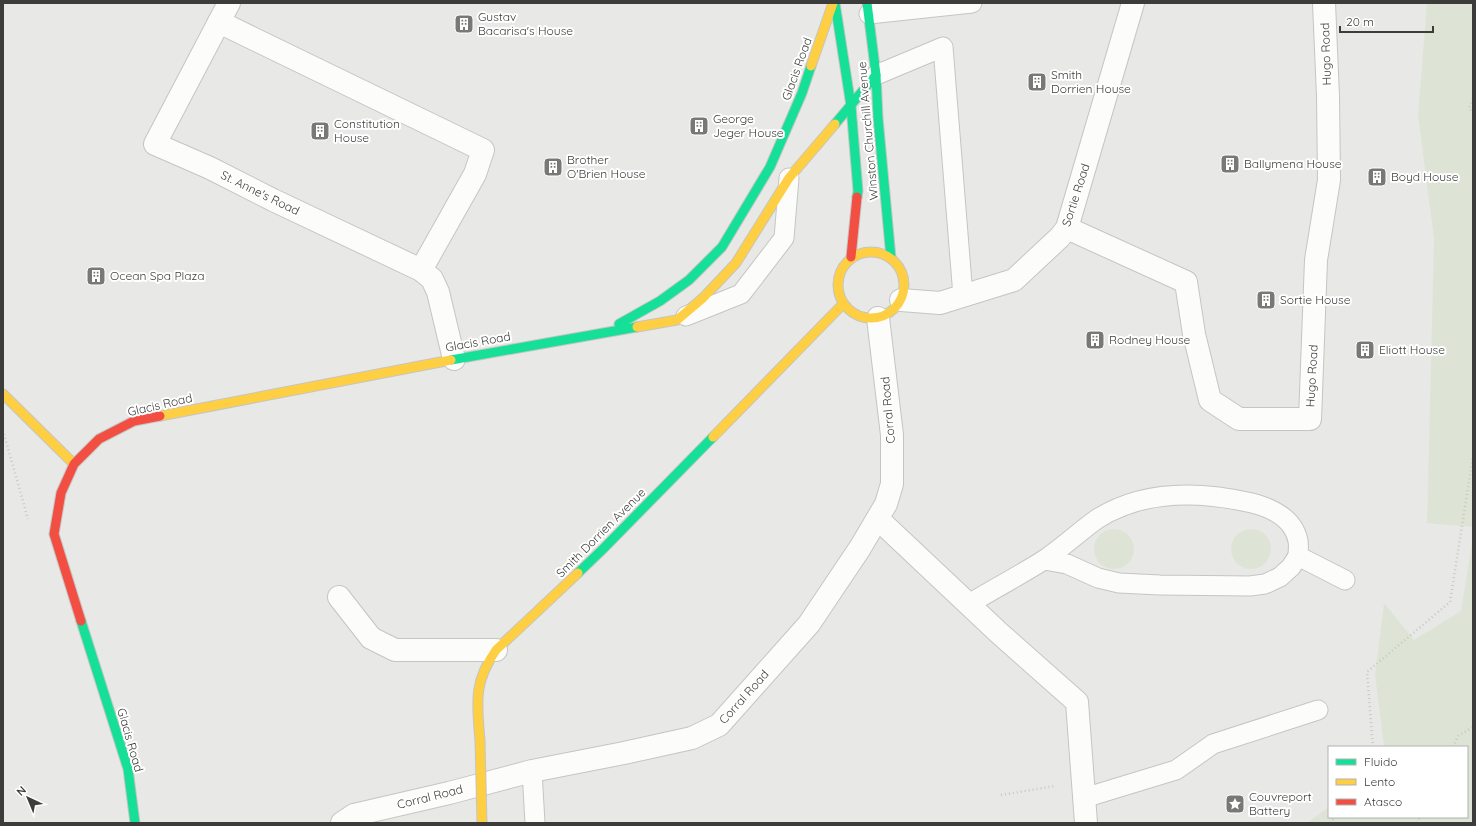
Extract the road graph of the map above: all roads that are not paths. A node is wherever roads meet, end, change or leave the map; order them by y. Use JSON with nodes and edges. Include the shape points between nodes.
{"nodes":[{"id":1,"x":834,"y":3,"type":"edge"},
{"id":2,"x":972,"y":3,"type":"edge"},
{"id":3,"x":1133,"y":3,"type":"edge"},
{"id":4,"x":1324,"y":3,"type":"edge"},
{"id":5,"x":868,"y":9,"type":"edge"},
{"id":6,"x":224,"y":12,"type":"edge"},
{"id":7,"x":876,"y":75,"type":"junction"},
{"id":8,"x":851,"y":106,"type":"junction"},
{"id":9,"x":789,"y":178,"type":"junction"},
{"id":10,"x":1067,"y":228,"type":"junction"},
{"id":11,"x":851,"y":257,"type":"junction"},
{"id":12,"x":892,"y":258,"type":"junction"},
{"id":13,"x":421,"y":270,"type":"junction"},
{"id":14,"x":963,"y":296,"type":"junction"},
{"id":15,"x":901,"y":300,"type":"junction"},
{"id":16,"x":843,"y":304,"type":"junction"},
{"id":17,"x":878,"y":318,"type":"junction"},
{"id":18,"x":677,"y":320,"type":"junction"},
{"id":19,"x":607,"y":331,"type":"junction"},
{"id":20,"x":454,"y":359,"type":"junction"},
{"id":21,"x":7,"y":403,"type":"edge"},
{"id":22,"x":74,"y":464,"type":"junction"},
{"id":23,"x":878,"y":519,"type":"junction"},
{"id":24,"x":1098,"y":519,"type":"junction"},
{"id":25,"x":1298,"y":556,"type":"junction"},
{"id":26,"x":1044,"y":560,"type":"junction"},
{"id":27,"x":1086,"y":573,"type":"junction"},
{"id":28,"x":1345,"y":580,"type":"dead end"},
{"id":29,"x":339,"y":597,"type":"dead end"},
{"id":30,"x":969,"y":604,"type":"junction"},
{"id":31,"x":496,"y":650,"type":"junction"},
{"id":32,"x":1318,"y":710,"type":"dead end"},
{"id":33,"x":532,"y":771,"type":"junction"},
{"id":34,"x":1083,"y":790,"type":"junction"},
{"id":35,"x":135,"y":823,"type":"edge"},
{"id":36,"x":342,"y":823,"type":"edge"},
{"id":37,"x":482,"y":823,"type":"edge"},
{"id":38,"x":535,"y":823,"type":"edge"},
{"id":39,"x":1086,"y":823,"type":"edge"}],
"edges":[{"from":1,"to":8,"type":"main road"},
{"from":1,"to":19,"type":"main road","name":"Glacis Road","via":[[802,93],[770,167],[722,248],[689,280],[660,301]]},
{"from":2,"to":5,"type":"lane"},
{"from":3,"to":10,"type":"street","name":"Sortie Road"},
{"from":4,"to":10,"type":"street","name":"Hugo Road","via":[[1328,180],[1316,260],[1310,419],[1239,419],[1210,400],[1194,334],[1186,282]]},
{"from":5,"to":7,"type":"main road","name":"Winston Churchill Avenue"},
{"from":6,"to":13,"type":"street","via":[[483,150],[475,174]]},
{"from":6,"to":13,"type":"street","name":"St. Anne's Road","via":[[155,144]]},
{"from":7,"to":8,"type":"main road"},
{"from":7,"to":12,"type":"main road","name":"Winston Churchill Avenue"},
{"from":7,"to":14,"type":"lane","via":[[943,47]]},
{"from":8,"to":9,"type":"main road"},
{"from":8,"to":11,"type":"main road","via":[[858,191]]},
{"from":9,"to":18,"type":"main road","via":[[736,263],[703,298]]},
{"from":9,"to":18,"type":"lane","via":[[784,238],[742,294]]},
{"from":10,"to":14,"type":"street","name":"Sortie Road","via":[[1014,280]]},
{"from":11,"to":12,"type":"main road","via":[[871,251]]},
{"from":11,"to":16,"type":"main road","via":[[838,275],[838,294]]},
{"from":12,"to":15,"type":"main road","via":[[904,277]]},
{"from":13,"to":20,"type":"street","name":"St. Anne's Road","via":[[432,280],[438,292]]},
{"from":14,"to":15,"type":"street","name":"Sortie Road","via":[[940,302]]},
{"from":15,"to":17,"type":"main road","via":[[891,311]]},
{"from":16,"to":17,"type":"main road","via":[[858,316]]},
{"from":16,"to":31,"type":"main road","name":"Smith Dorrien Avenue","via":[[603,549]]},
{"from":17,"to":23,"type":"street","name":"Corral Road","via":[[892,435],[892,484]]},
{"from":18,"to":19,"type":"main road","name":"Glacis Road"},
{"from":19,"to":20,"type":"main road","name":"Glacis Road"},
{"from":20,"to":22,"type":"main road","name":"Glacis Road","via":[[134,421],[99,439]]},
{"from":21,"to":22,"type":"main road"},
{"from":22,"to":35,"type":"main road","name":"Glacis Road","via":[[61,493],[54,534],[128,769]]},
{"from":23,"to":30,"type":"street"},
{"from":23,"to":33,"type":"street","name":"Corral Road","via":[[810,624],[719,725],[692,738]]},
{"from":24,"to":25,"type":"lane","via":[[1145,499],[1169,495],[1197,494],[1232,498],[1270,509],[1286,519],[1294,528],[1298,541]]},
{"from":24,"to":26,"type":"lane"},
{"from":24,"to":27,"type":"lane","via":[[1087,530],[1077,548],[1078,560]]},
{"from":25,"to":27,"type":"lane","via":[[1280,577],[1265,584],[1250,586],[1119,583]]},
{"from":25,"to":28,"type":"lane"},
{"from":26,"to":27,"type":"lane","via":[[1067,564]]},
{"from":26,"to":30,"type":"lane"},
{"from":29,"to":31,"type":"street","via":[[371,638],[395,650]]},
{"from":30,"to":34,"type":"street","via":[[1077,702]]},
{"from":31,"to":37,"type":"main road","name":"Smith Dorrien Avenue","bridge":true,"via":[[485,668],[478,690]]},
{"from":32,"to":34,"type":"lane","via":[[1213,744],[1176,770]]},
{"from":33,"to":36,"type":"street","name":"Corral Road","via":[[354,815]]},
{"from":33,"to":38,"type":"lane"},
{"from":34,"to":39,"type":"street"}]}
